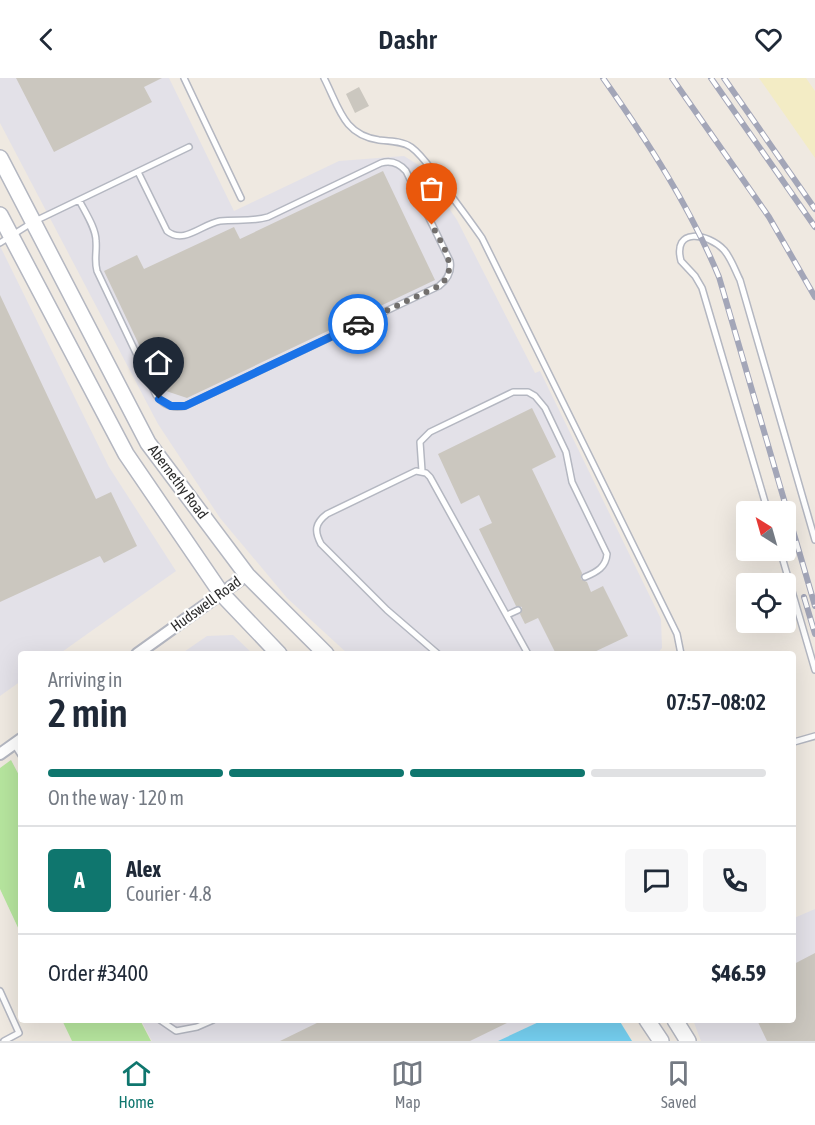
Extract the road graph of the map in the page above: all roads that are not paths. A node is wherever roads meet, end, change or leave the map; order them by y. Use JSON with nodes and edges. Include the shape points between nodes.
{"nodes":[{"id":1,"x":184,"y":78,"type":"edge"},
{"id":2,"x":324,"y":78,"type":"edge"},
{"id":3,"x":189,"y":147,"type":"dead end"},
{"id":4,"x":0,"y":158,"type":"edge"},
{"id":5,"x":138,"y":172,"type":"junction"},
{"id":6,"x":241,"y":198,"type":"dead end"},
{"id":7,"x":79,"y":200,"type":"junction"},
{"id":8,"x":0,"y":215,"type":"edge"},
{"id":9,"x":33,"y":222,"type":"junction"},
{"id":10,"x":6,"y":240,"type":"edge"},
{"id":11,"x":422,"y":471,"type":"junction"},
{"id":12,"x":765,"y":501,"type":"edge"},
{"id":13,"x":815,"y":540,"type":"edge"},
{"id":14,"x":783,"y":561,"type":"edge"},
{"id":15,"x":247,"y":575,"type":"junction"},
{"id":16,"x":585,"y":577,"type":"dead end"},
{"id":17,"x":220,"y":593,"type":"junction"},
{"id":18,"x":518,"y":610,"type":"dead end"},
{"id":19,"x":507,"y":615,"type":"junction"},
{"id":20,"x":141,"y":651,"type":"edge"},
{"id":21,"x":276,"y":651,"type":"edge"},
{"id":22,"x":323,"y":651,"type":"edge"},
{"id":23,"x":435,"y":651,"type":"edge"},
{"id":24,"x":526,"y":651,"type":"edge"},
{"id":25,"x":680,"y":651,"type":"edge"},
{"id":26,"x":815,"y":670,"type":"edge"},
{"id":27,"x":815,"y":736,"type":"edge"},
{"id":28,"x":18,"y":739,"type":"edge"},
{"id":29,"x":18,"y":740,"type":"edge"},
{"id":30,"x":796,"y":741,"type":"edge"},
{"id":31,"x":0,"y":746,"type":"edge"},
{"id":32,"x":0,"y":754,"type":"edge"},
{"id":33,"x":0,"y":991,"type":"edge"},
{"id":34,"x":8,"y":1010,"type":"junction"},
{"id":35,"x":0,"y":1013,"type":"edge"},
{"id":36,"x":164,"y":1023,"type":"edge"},
{"id":37,"x":206,"y":1023,"type":"edge"},
{"id":38,"x":649,"y":1023,"type":"edge"},
{"id":39,"x":677,"y":1023,"type":"edge"},
{"id":40,"x":4,"y":1041,"type":"edge"},
{"id":41,"x":661,"y":1041,"type":"edge"},
{"id":42,"x":688,"y":1041,"type":"edge"}],
"edges":[{"from":1,"to":6,"type":"lane"},
{"from":2,"to":25,"type":"lane","via":[[354,131],[412,148],[482,238],[677,634]]},
{"from":3,"to":5,"type":"lane"},
{"from":4,"to":9,"type":"main road","name":"Abernethy Road"},
{"from":5,"to":7,"type":"lane"},
{"from":5,"to":7,"type":"lane","via":[[165,227],[177,236],[217,222],[268,217],[381,163],[398,164],[406,171],[450,261],[450,272],[439,286],[185,406],[171,406],[156,394],[97,271],[94,231]]},
{"from":7,"to":9,"type":"lane"},
{"from":8,"to":10,"type":"main road","name":"Abernethy Road"},
{"from":9,"to":10,"type":"lane"},
{"from":9,"to":15,"type":"main road","name":"Abernethy Road","via":[[148,443]]},
{"from":10,"to":17,"type":"main road","name":"Abernethy Road","via":[[126,454]]},
{"from":11,"to":16,"type":"lane","via":[[420,442],[430,432],[513,392],[535,396],[566,452],[572,482],[607,554],[604,565]]},
{"from":11,"to":19,"type":"lane","via":[[430,477]]},
{"from":11,"to":23,"type":"lane","via":[[411,472],[327,514],[315,531],[321,544]]},
{"from":12,"to":13,"type":"lane","via":[[702,288],[679,256],[682,242],[693,235],[711,240],[724,251],[740,280]]},
{"from":14,"to":26,"type":"lane"},
{"from":15,"to":17,"type":"street","name":"Hudswell Road"},
{"from":15,"to":22,"type":"main road","name":"Abernethy Road"},
{"from":17,"to":20,"type":"street","name":"Hudswell Road"},
{"from":17,"to":21,"type":"main road","name":"Abernethy Road"},
{"from":18,"to":19,"type":"lane"},
{"from":19,"to":24,"type":"lane"},
{"from":27,"to":30,"type":"lane"},
{"from":28,"to":31,"type":"street"},
{"from":29,"to":32,"type":"street"},
{"from":33,"to":34,"type":"lane"},
{"from":34,"to":35,"type":"lane"},
{"from":34,"to":40,"type":"lane","via":[[18,1033]]},
{"from":36,"to":37,"type":"lane","via":[[176,1031]]},
{"from":38,"to":41,"type":"main road"},
{"from":39,"to":42,"type":"main road"}]}
